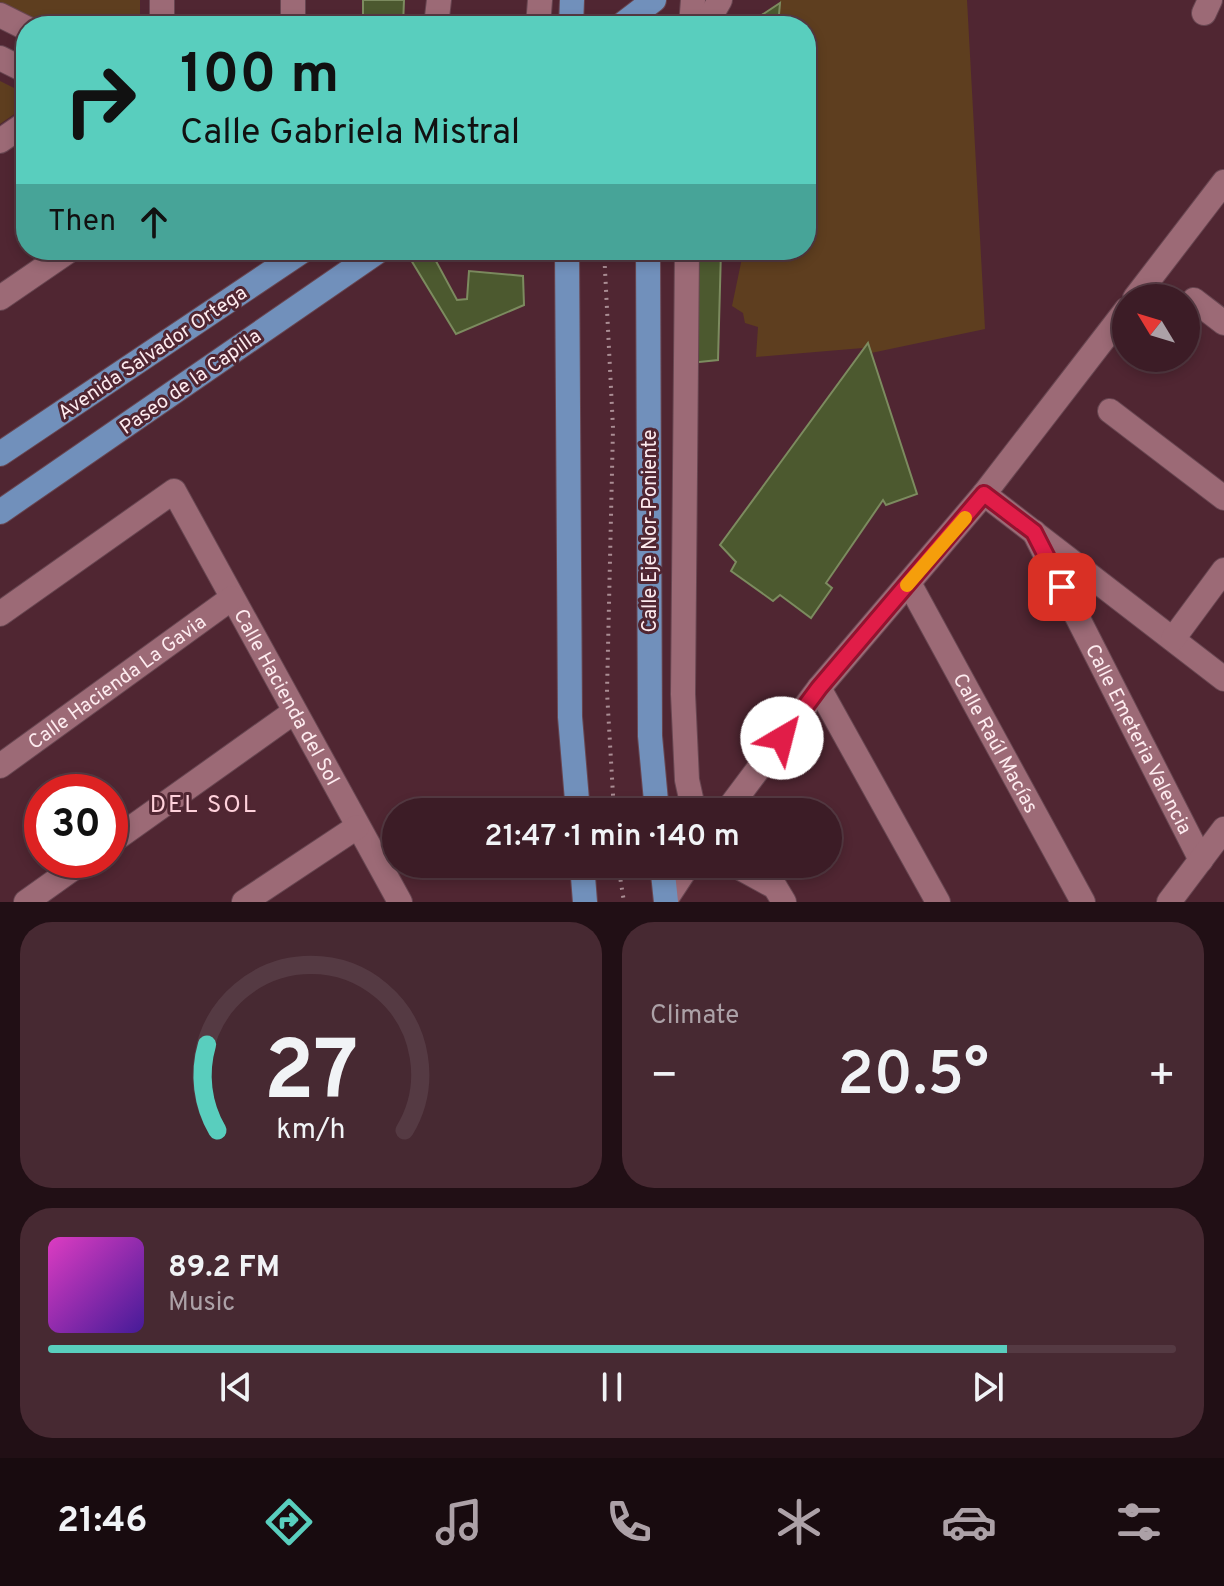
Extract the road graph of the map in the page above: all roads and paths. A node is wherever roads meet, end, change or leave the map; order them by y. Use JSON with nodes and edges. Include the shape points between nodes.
{"nodes":[{"id":1,"x":654,"y":0,"type":"edge"},
{"id":2,"x":633,"y":16,"type":"edge"},
{"id":3,"x":1224,"y":182,"type":"edge"},
{"id":4,"x":55,"y":260,"type":"edge"},
{"id":5,"x":289,"y":260,"type":"edge"},
{"id":6,"x":365,"y":260,"type":"edge"},
{"id":7,"x":567,"y":260,"type":"edge"},
{"id":8,"x":605,"y":260,"type":"edge"},
{"id":9,"x":648,"y":260,"type":"edge"},
{"id":10,"x":687,"y":260,"type":"edge"},
{"id":11,"x":1146,"y":284,"type":"edge"},
{"id":12,"x":0,"y":298,"type":"edge"},
{"id":13,"x":1200,"y":305,"type":"edge"},
{"id":14,"x":1224,"y":323,"type":"edge"},
{"id":15,"x":1112,"y":328,"type":"edge"},
{"id":16,"x":1110,"y":411,"type":"dead end"},
{"id":17,"x":0,"y":454,"type":"edge"},
{"id":18,"x":984,"y":494,"type":"junction"},
{"id":19,"x":1224,"y":498,"type":"edge"},
{"id":20,"x":0,"y":512,"type":"edge"},
{"id":21,"x":1034,"y":532,"type":"junction"},
{"id":22,"x":1224,"y":570,"type":"edge"},
{"id":23,"x":909,"y":583,"type":"junction"},
{"id":24,"x":232,"y":598,"type":"junction"},
{"id":25,"x":0,"y":614,"type":"edge"},
{"id":26,"x":1173,"y":639,"type":"junction"},
{"id":27,"x":1224,"y":679,"type":"edge"},
{"id":28,"x":819,"y":688,"type":"junction"},
{"id":29,"x":294,"y":712,"type":"junction"},
{"id":30,"x":0,"y":766,"type":"edge"},
{"id":31,"x":577,"y":798,"type":"edge"},
{"id":32,"x":613,"y":798,"type":"edge"},
{"id":33,"x":656,"y":798,"type":"edge"},
{"id":34,"x":691,"y":798,"type":"edge"},
{"id":35,"x":736,"y":798,"type":"edge"},
{"id":36,"x":357,"y":827,"type":"junction"},
{"id":37,"x":1224,"y":829,"type":"edge"},
{"id":38,"x":128,"y":830,"type":"edge"},
{"id":39,"x":1201,"y":860,"type":"junction"},
{"id":40,"x":60,"y":878,"type":"edge"},
{"id":41,"x":583,"y":878,"type":"edge"},
{"id":42,"x":620,"y":878,"type":"edge"},
{"id":43,"x":664,"y":878,"type":"edge"},
{"id":44,"x":680,"y":878,"type":"edge"},
{"id":45,"x":759,"y":878,"type":"edge"},
{"id":46,"x":666,"y":901,"type":"edge"},
{"id":47,"x":26,"y":902,"type":"edge"},
{"id":48,"x":244,"y":902,"type":"edge"},
{"id":49,"x":400,"y":902,"type":"edge"},
{"id":50,"x":585,"y":902,"type":"edge"},
{"id":51,"x":624,"y":902,"type":"edge"},
{"id":52,"x":784,"y":902,"type":"edge"},
{"id":53,"x":938,"y":902,"type":"edge"},
{"id":54,"x":1083,"y":902,"type":"edge"},
{"id":55,"x":1169,"y":902,"type":"edge"}],
"edges":[{"from":1,"to":2,"type":"main road"},
{"from":3,"to":11,"type":"street"},
{"from":4,"to":12,"type":"street"},
{"from":5,"to":17,"type":"main road","name":"Avenida Salvador Ortega"},
{"from":6,"to":20,"type":"main road","name":"Paseo de la Capilla"},
{"from":7,"to":31,"type":"main road","via":[[570,717]]},
{"from":8,"to":32,"type":"path","via":[[613,428],[607,692]]},
{"from":9,"to":33,"type":"main road","name":"Calle Eje Nor-Poniente","via":[[650,736]]},
{"from":10,"to":34,"type":"street","via":[[683,694]]},
{"from":13,"to":14,"type":"street"},
{"from":15,"to":18,"type":"street"},
{"from":16,"to":19,"type":"street"},
{"from":18,"to":21,"type":"street"},
{"from":18,"to":23,"type":"street"},
{"from":21,"to":26,"type":"street"},
{"from":21,"to":39,"type":"street","name":"Calle Emeteria Valencia"},
{"from":22,"to":26,"type":"street"},
{"from":23,"to":28,"type":"street"},
{"from":23,"to":54,"type":"street","name":"Calle Raúl Macías"},
{"from":24,"to":25,"type":"street","name":"Calle Hacienda del Sol","via":[[174,491]]},
{"from":24,"to":29,"type":"street","name":"Calle Hacienda del Sol"},
{"from":24,"to":30,"type":"street","name":"Calle Hacienda La Gavia"},
{"from":26,"to":27,"type":"street"},
{"from":28,"to":35,"type":"street"},
{"from":28,"to":53,"type":"street"},
{"from":29,"to":36,"type":"street","name":"Calle Hacienda del Sol"},
{"from":29,"to":38,"type":"street"},
{"from":36,"to":48,"type":"street"},
{"from":36,"to":49,"type":"street","name":"Calle Hacienda del Sol"},
{"from":37,"to":39,"type":"street"},
{"from":39,"to":55,"type":"street"},
{"from":40,"to":47,"type":"street"},
{"from":41,"to":50,"type":"main road"},
{"from":42,"to":51,"type":"path"},
{"from":43,"to":46,"type":"main road"},
{"from":44,"to":46,"type":"street"},
{"from":45,"to":52,"type":"street","via":[[775,887]]}]}
